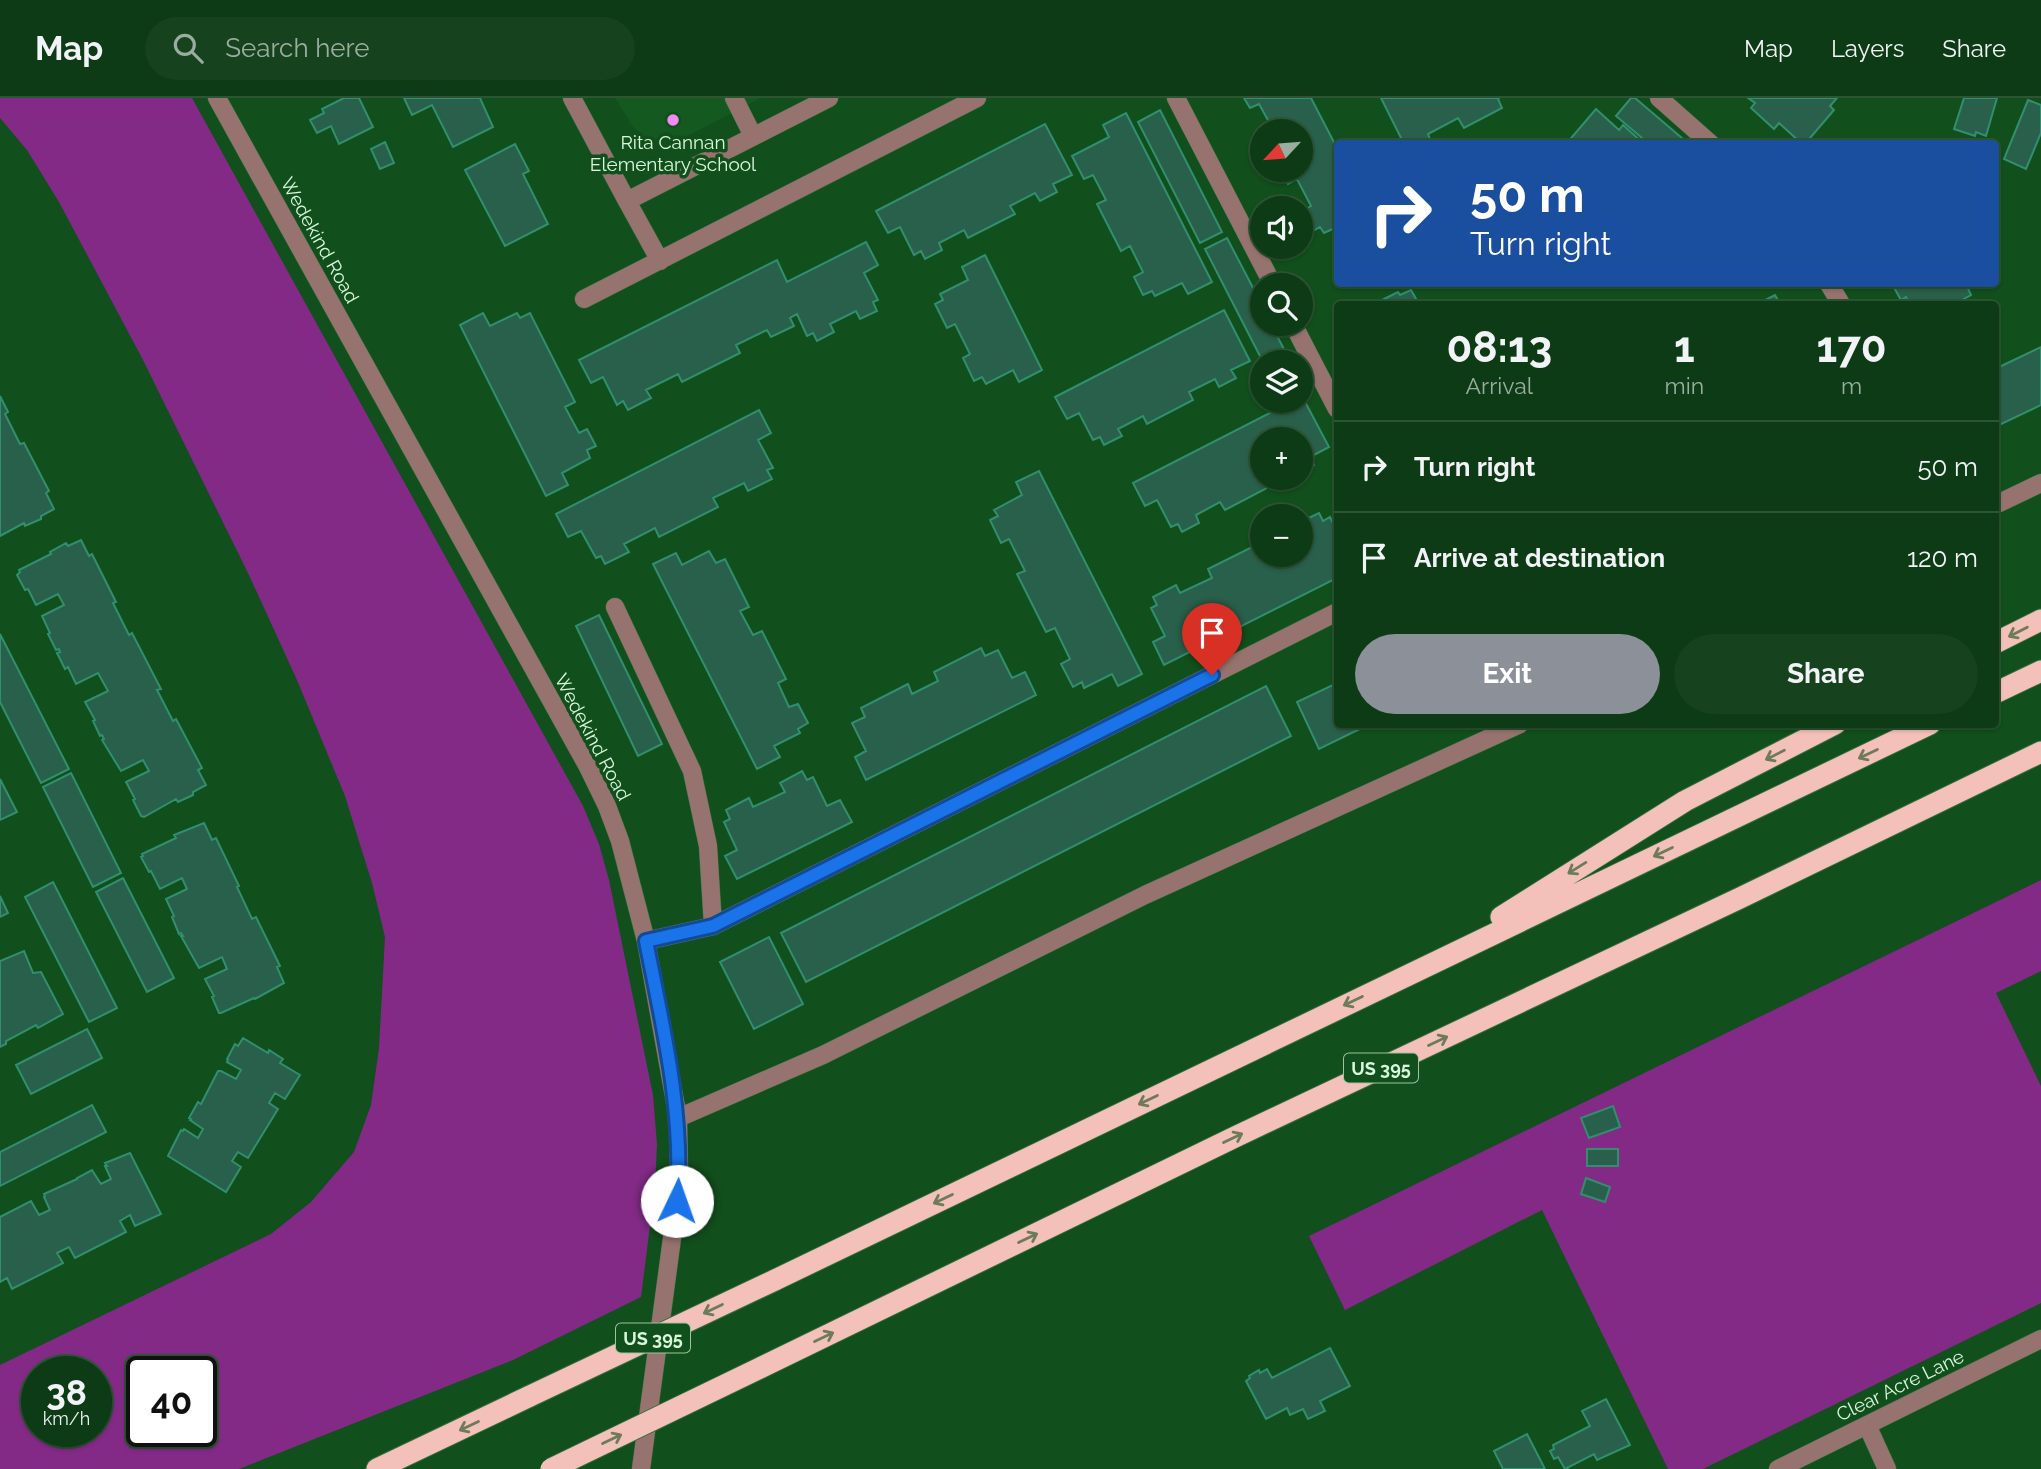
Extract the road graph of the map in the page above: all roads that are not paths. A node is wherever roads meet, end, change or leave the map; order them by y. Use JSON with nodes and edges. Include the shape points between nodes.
{"nodes":[{"id":1,"x":217,"y":98,"type":"edge"},
{"id":2,"x":572,"y":98,"type":"edge"},
{"id":3,"x":734,"y":98,"type":"edge"},
{"id":4,"x":829,"y":98,"type":"edge"},
{"id":5,"x":977,"y":98,"type":"edge"},
{"id":6,"x":1176,"y":98,"type":"edge"},
{"id":7,"x":1659,"y":98,"type":"edge"},
{"id":8,"x":753,"y":136,"type":"junction"},
{"id":9,"x":1706,"y":140,"type":"edge"},
{"id":10,"x":627,"y":201,"type":"junction"},
{"id":11,"x":660,"y":261,"type":"junction"},
{"id":12,"x":1267,"y":273,"type":"edge"},
{"id":13,"x":584,"y":299,"type":"dead end"},
{"id":14,"x":1299,"y":336,"type":"edge"},
{"id":15,"x":1334,"y":402,"type":"edge"},
{"id":16,"x":2041,"y":483,"type":"edge"},
{"id":17,"x":1999,"y":503,"type":"edge"},
{"id":18,"x":615,"y":607,"type":"dead end"},
{"id":19,"x":1334,"y":614,"type":"edge"},
{"id":20,"x":2041,"y":620,"type":"edge"},
{"id":21,"x":1999,"y":641,"type":"edge"},
{"id":22,"x":2041,"y":671,"type":"edge"},
{"id":23,"x":1999,"y":691,"type":"edge"},
{"id":24,"x":1511,"y":728,"type":"edge"},
{"id":25,"x":1827,"y":728,"type":"edge"},
{"id":26,"x":1922,"y":728,"type":"edge"},
{"id":27,"x":2041,"y":752,"type":"edge"},
{"id":28,"x":2041,"y":758,"type":"edge"},
{"id":29,"x":2001,"y":771,"type":"junction"},
{"id":30,"x":713,"y":926,"type":"junction"},
{"id":31,"x":646,"y":941,"type":"junction"},
{"id":32,"x":1414,"y":971,"type":"junction"},
{"id":33,"x":678,"y":1118,"type":"junction"},
{"id":34,"x":2041,"y":1339,"type":"edge"},
{"id":35,"x":1867,"y":1425,"type":"junction"},
{"id":36,"x":377,"y":1469,"type":"edge"},
{"id":37,"x":551,"y":1469,"type":"edge"},
{"id":38,"x":641,"y":1469,"type":"edge"},
{"id":39,"x":1778,"y":1469,"type":"edge"},
{"id":40,"x":1887,"y":1469,"type":"edge"}],
"edges":[{"from":1,"to":31,"type":"street","name":"Wedekind Road","via":[[607,806],[621,841]]},
{"from":2,"to":10,"type":"street"},
{"from":3,"to":8,"type":"street"},
{"from":4,"to":8,"type":"street"},
{"from":5,"to":11,"type":"street"},
{"from":6,"to":12,"type":"street"},
{"from":7,"to":9,"type":"street"},
{"from":8,"to":10,"type":"street"},
{"from":10,"to":11,"type":"street"},
{"from":11,"to":13,"type":"street"},
{"from":14,"to":15,"type":"street"},
{"from":16,"to":17,"type":"street"},
{"from":18,"to":30,"type":"street","via":[[692,771],[708,846]]},
{"from":19,"to":30,"type":"street"},
{"from":20,"to":21,"type":"highway","one_way":true},
{"from":22,"to":23,"type":"highway"},
{"from":24,"to":33,"type":"street","via":[[1145,895],[823,1055]]},
{"from":25,"to":32,"type":"highway","one_way":true,"via":[[1685,801]]},
{"from":26,"to":32,"type":"highway","number":"US 395","one_way":true},
{"from":27,"to":29,"type":"highway","number":"US 395"},
{"from":28,"to":29,"type":"highway"},
{"from":37,"to":29,"type":"highway","number":"US 395","one_way":true,"bridge":true},
{"from":30,"to":31,"type":"street"},
{"from":31,"to":33,"type":"street","name":"Wedekind Road"},
{"from":32,"to":36,"type":"highway","number":"US 395","one_way":true,"bridge":true},
{"from":33,"to":38,"type":"street","name":"Wedekind Road","via":[[677,1201]]},
{"from":34,"to":35,"type":"street","name":"Clear Acre Lane"},
{"from":35,"to":39,"type":"street","name":"Clear Acre Lane"},
{"from":35,"to":40,"type":"street"}]}
